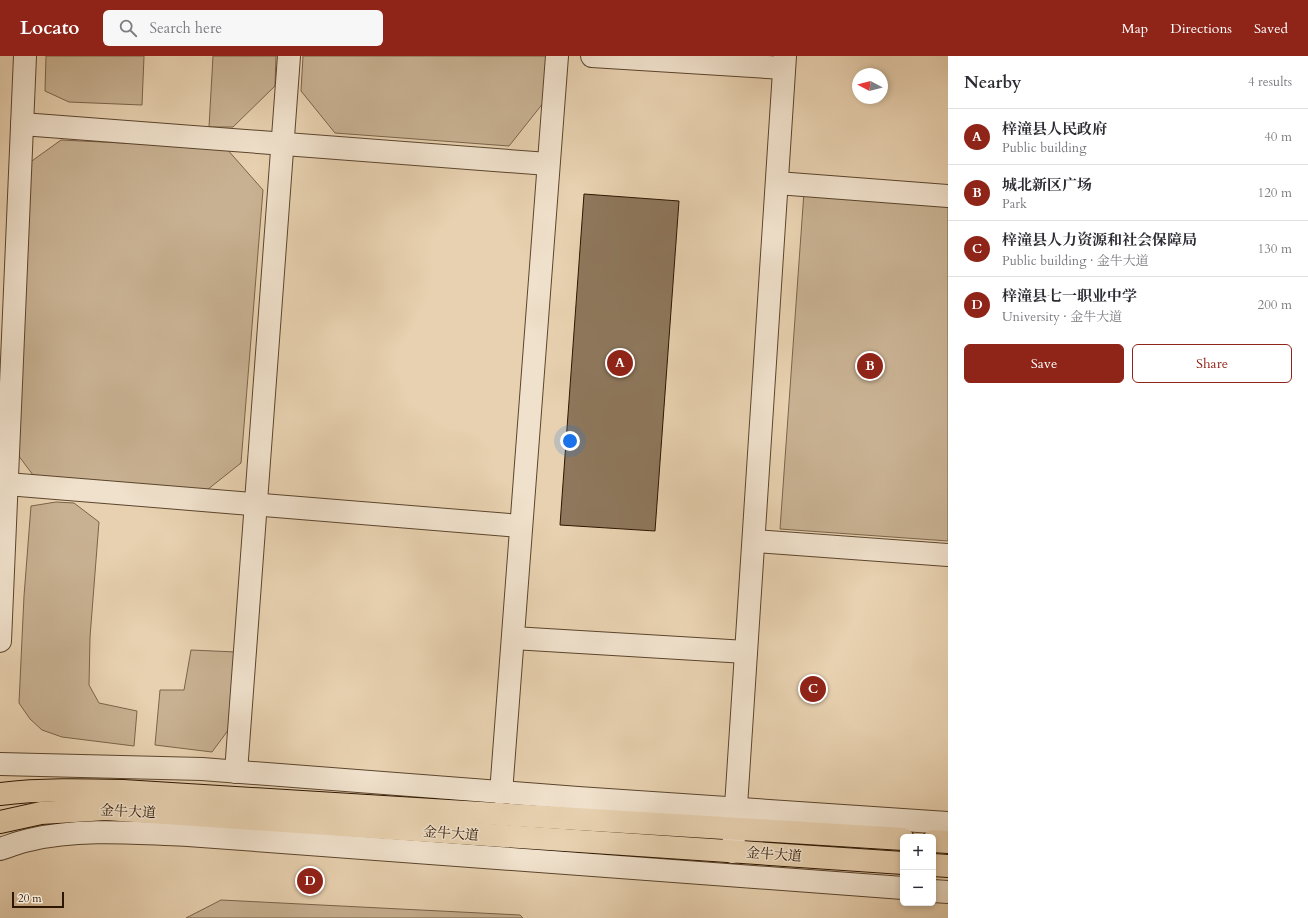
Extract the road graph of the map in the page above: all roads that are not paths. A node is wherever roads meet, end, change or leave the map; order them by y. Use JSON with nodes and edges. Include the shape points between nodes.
{"nodes":[{"id":1,"x":25,"y":56,"type":"edge"},
{"id":2,"x":289,"y":56,"type":"edge"},
{"id":3,"x":556,"y":56,"type":"edge"},
{"id":4,"x":592,"y":56,"type":"edge"},
{"id":5,"x":785,"y":62,"type":"edge"},
{"id":6,"x":22,"y":124,"type":"junction"},
{"id":7,"x":282,"y":143,"type":"junction"},
{"id":8,"x":548,"y":164,"type":"junction"},
{"id":9,"x":777,"y":183,"type":"junction"},
{"id":10,"x":948,"y":196,"type":"edge"},
{"id":11,"x":7,"y":484,"type":"junction"},
{"id":12,"x":256,"y":504,"type":"junction"},
{"id":13,"x":521,"y":526,"type":"junction"},
{"id":14,"x":754,"y":541,"type":"junction"},
{"id":15,"x":948,"y":555,"type":"edge"},
{"id":16,"x":513,"y":638,"type":"junction"},
{"id":17,"x":0,"y":641,"type":"edge"},
{"id":18,"x":746,"y":652,"type":"junction"},
{"id":19,"x":0,"y":764,"type":"edge"},
{"id":20,"x":236,"y":772,"type":"junction"},
{"id":21,"x":501,"y":792,"type":"junction"},
{"id":22,"x":0,"y":794,"type":"edge"},
{"id":23,"x":736,"y":819,"type":"junction"},
{"id":24,"x":0,"y":822,"type":"edge"},
{"id":25,"x":948,"y":823,"type":"edge"},
{"id":26,"x":900,"y":839,"type":"edge"},
{"id":27,"x":936,"y":841,"type":"edge"},
{"id":28,"x":948,"y":842,"type":"edge"},
{"id":29,"x":0,"y":849,"type":"edge"},
{"id":30,"x":733,"y":852,"type":"junction"},
{"id":31,"x":900,"y":863,"type":"edge"},
{"id":32,"x":936,"y":865,"type":"edge"},
{"id":33,"x":948,"y":866,"type":"edge"},
{"id":34,"x":900,"y":888,"type":"edge"},
{"id":35,"x":936,"y":891,"type":"edge"},
{"id":36,"x":948,"y":892,"type":"edge"}],
"edges":[{"from":1,"to":6,"type":"street"},
{"from":2,"to":7,"type":"street"},
{"from":3,"to":8,"type":"street"},
{"from":4,"to":5,"type":"street"},
{"from":5,"to":9,"type":"street"},
{"from":6,"to":7,"type":"street"},
{"from":6,"to":11,"type":"street"},
{"from":7,"to":8,"type":"street"},
{"from":7,"to":12,"type":"street"},
{"from":8,"to":13,"type":"street"},
{"from":9,"to":10,"type":"street"},
{"from":9,"to":14,"type":"street"},
{"from":11,"to":12,"type":"street"},
{"from":11,"to":17,"type":"street"},
{"from":12,"to":13,"type":"street"},
{"from":12,"to":20,"type":"street"},
{"from":13,"to":16,"type":"street"},
{"from":14,"to":15,"type":"street"},
{"from":14,"to":18,"type":"street"},
{"from":16,"to":18,"type":"street"},
{"from":16,"to":21,"type":"street"},
{"from":18,"to":23,"type":"street"},
{"from":19,"to":20,"type":"street"},
{"from":20,"to":21,"type":"street"},
{"from":21,"to":23,"type":"street"},
{"from":22,"to":23,"type":"main road","name":"金牛大道","via":[[23,791],[123,791]]},
{"from":23,"to":25,"type":"street"},
{"from":23,"to":26,"type":"main road","name":"金牛大道"},
{"from":23,"to":30,"type":"street"},
{"from":24,"to":30,"type":"main road","name":"金牛大道","via":[[41,813],[106,809]]},
{"from":27,"to":28,"type":"main road"},
{"from":29,"to":34,"type":"street","via":[[29,840],[67,834],[142,833]]},
{"from":30,"to":31,"type":"main road","name":"金牛大道"},
{"from":32,"to":33,"type":"main road"},
{"from":35,"to":36,"type":"street"}]}
